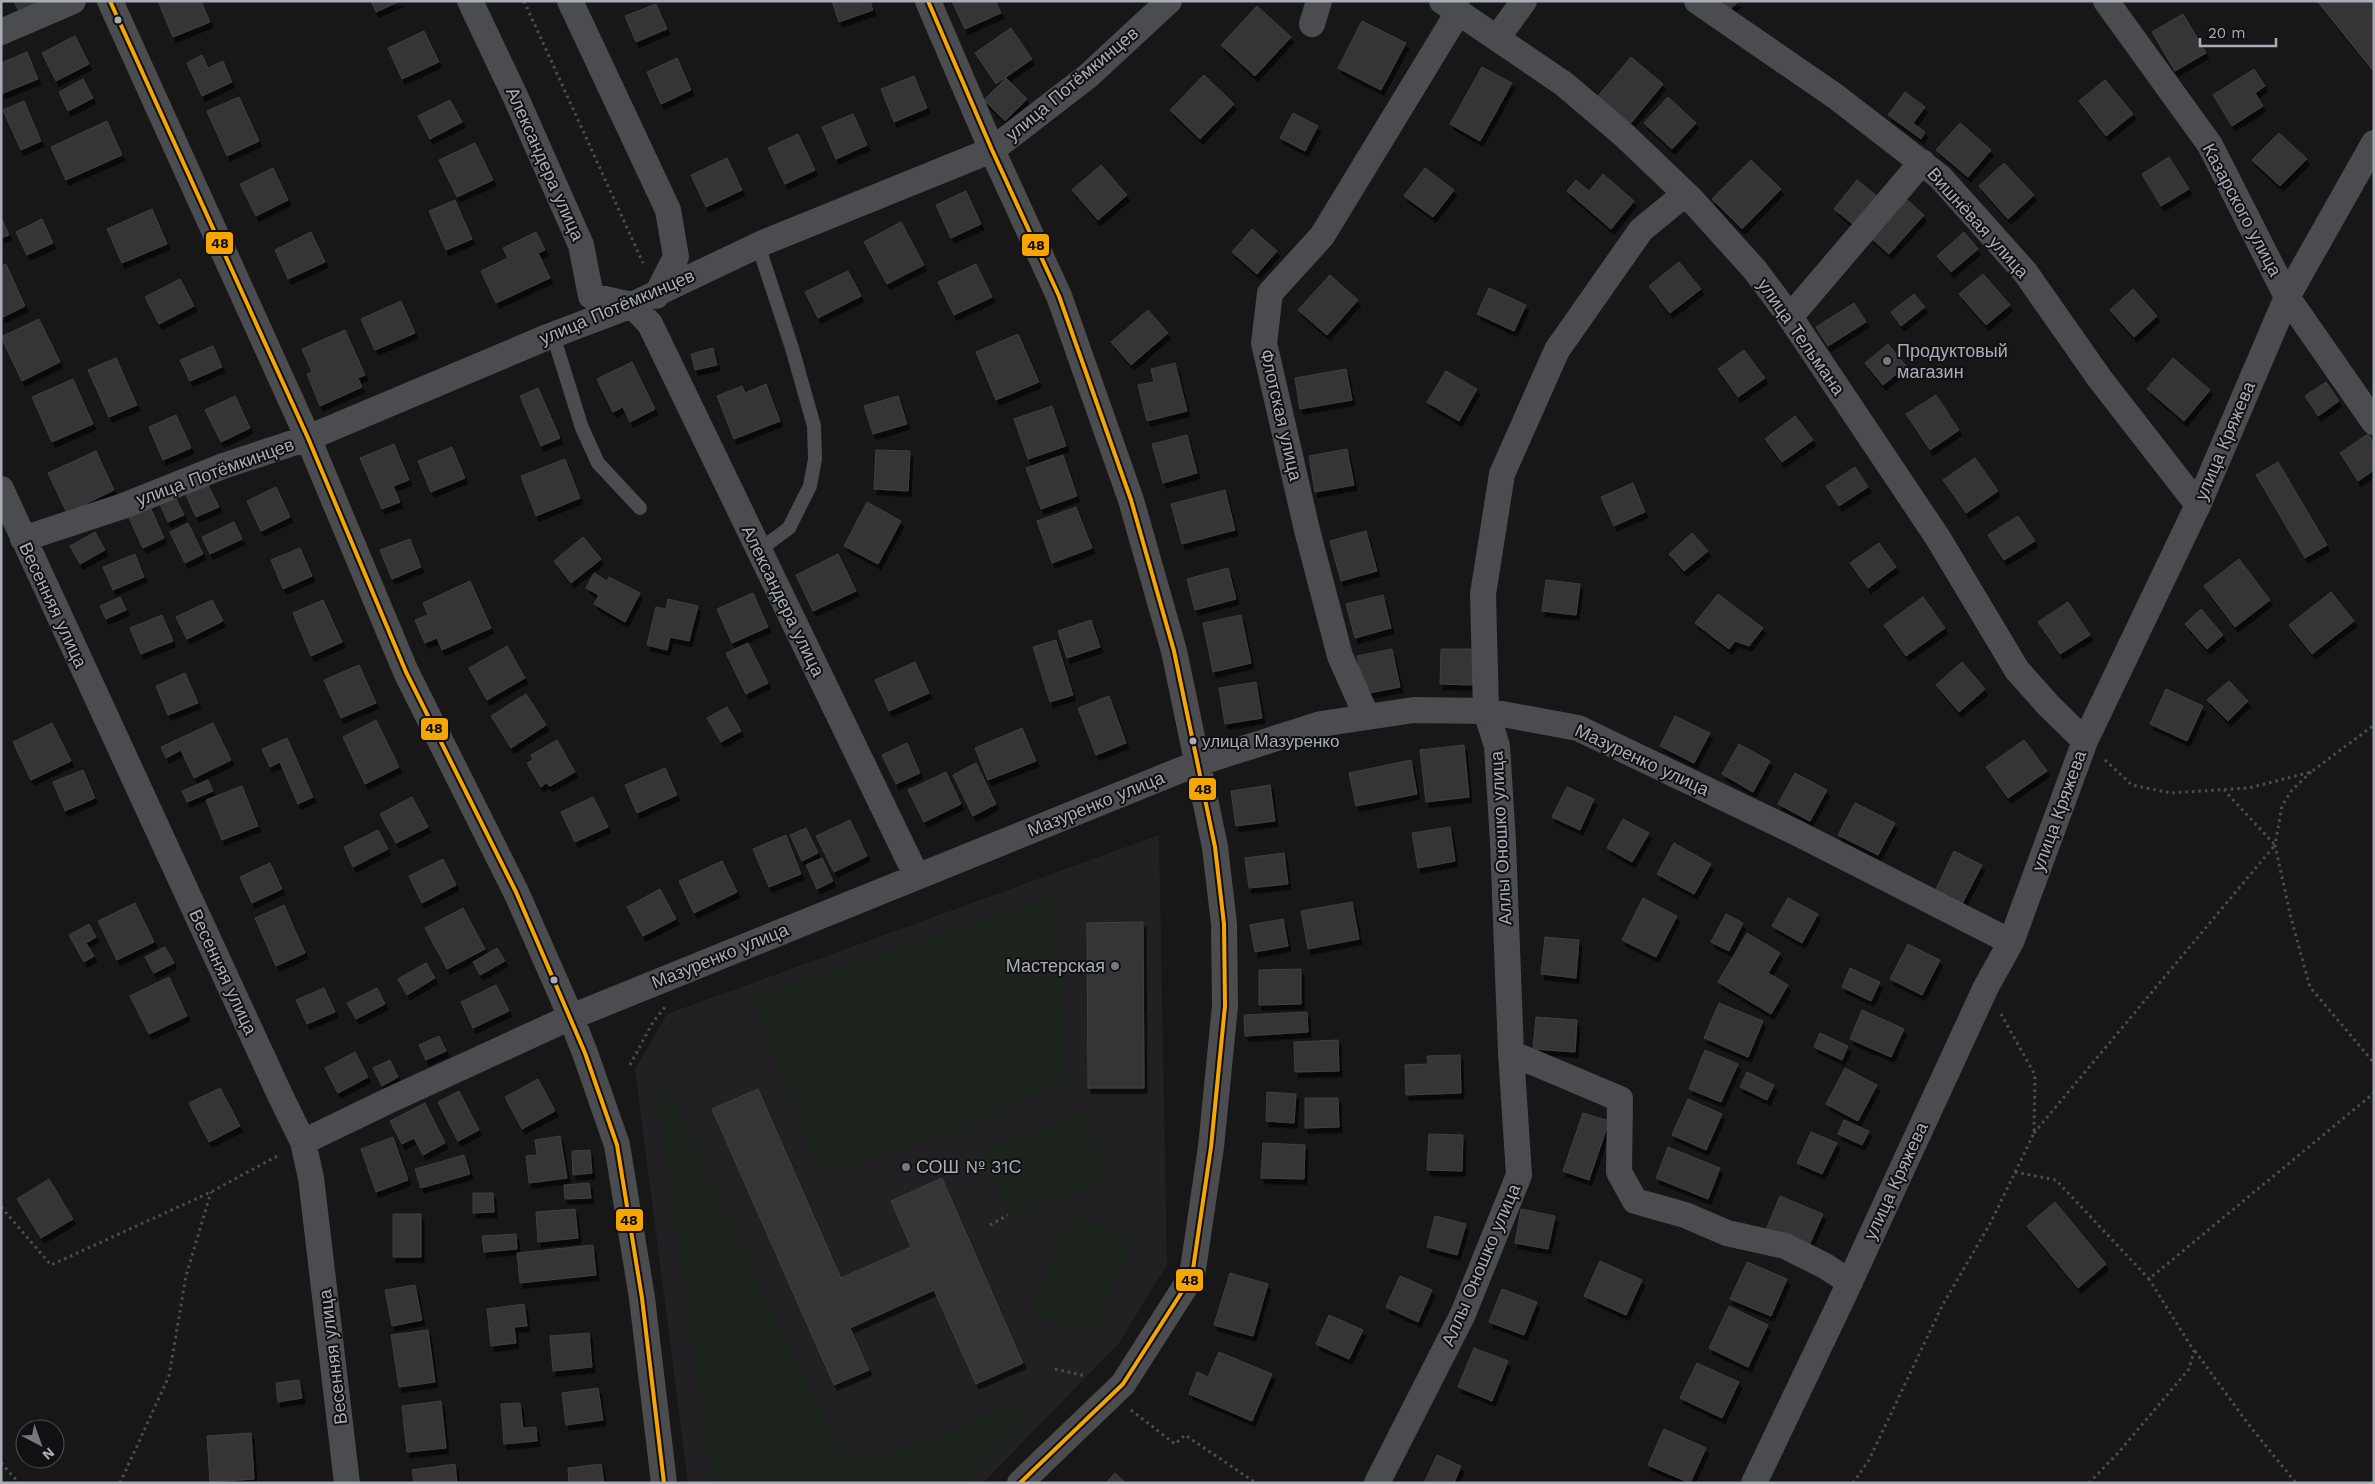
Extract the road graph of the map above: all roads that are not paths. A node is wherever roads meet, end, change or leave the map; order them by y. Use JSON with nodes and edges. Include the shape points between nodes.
{"nodes":[{"id":1,"x":73,"y":1,"type":"edge"},
{"id":2,"x":110,"y":1,"type":"edge"},
{"id":3,"x":470,"y":1,"type":"edge"},
{"id":4,"x":570,"y":1,"type":"edge"},
{"id":5,"x":928,"y":1,"type":"edge"},
{"id":6,"x":1169,"y":1,"type":"edge"},
{"id":7,"x":1524,"y":1,"type":"edge"},
{"id":8,"x":1697,"y":1,"type":"edge"},
{"id":9,"x":2106,"y":1,"type":"edge"},
{"id":10,"x":1451,"y":6,"type":"edge"},
{"id":11,"x":1,"y":32,"type":"edge"},
{"id":12,"x":1497,"y":38,"type":"junction"},
{"id":13,"x":2374,"y":143,"type":"edge"},
{"id":14,"x":992,"y":150,"type":"junction"},
{"id":15,"x":1922,"y":162,"type":"junction"},
{"id":16,"x":1685,"y":194,"type":"junction"},
{"id":17,"x":758,"y":245,"type":"junction"},
{"id":18,"x":656,"y":293,"type":"junction"},
{"id":19,"x":2287,"y":296,"type":"junction"},
{"id":20,"x":632,"y":305,"type":"junction"},
{"id":21,"x":1790,"y":317,"type":"junction"},
{"id":22,"x":650,"y":324,"type":"junction"},
{"id":23,"x":553,"y":335,"type":"junction"},
{"id":24,"x":2374,"y":422,"type":"edge"},
{"id":25,"x":308,"y":438,"type":"junction"},
{"id":26,"x":1,"y":489,"type":"edge"},
{"id":27,"x":2198,"y":505,"type":"junction"},
{"id":28,"x":640,"y":508,"type":"dead end"},
{"id":29,"x":23,"y":539,"type":"junction"},
{"id":30,"x":758,"y":550,"type":"junction"},
{"id":31,"x":1486,"y":711,"type":"junction"},
{"id":32,"x":1367,"y":717,"type":"junction"},
{"id":33,"x":2085,"y":741,"type":"junction"},
{"id":34,"x":1198,"y":763,"type":"junction"},
{"id":35,"x":917,"y":877,"type":"junction"},
{"id":36,"x":2010,"y":942,"type":"junction"},
{"id":37,"x":571,"y":1017,"type":"junction"},
{"id":38,"x":1511,"y":1053,"type":"junction"},
{"id":39,"x":303,"y":1142,"type":"junction"},
{"id":40,"x":1850,"y":1282,"type":"junction"},
{"id":41,"x":348,"y":1483,"type":"edge"},
{"id":42,"x":664,"y":1483,"type":"edge"},
{"id":43,"x":1020,"y":1483,"type":"edge"},
{"id":44,"x":1377,"y":1483,"type":"edge"},
{"id":45,"x":1754,"y":1483,"type":"edge"}],
"edges":[{"from":1,"to":11,"type":"street"},
{"from":2,"to":25,"type":"street"},
{"from":3,"to":20,"type":"street","name":"Александера улица","via":[[581,245],[591,296]]},
{"from":4,"to":18,"type":"street","via":[[668,210],[676,257]]},
{"from":5,"to":14,"type":"street"},
{"from":6,"to":14,"type":"street","name":"улица Потёмкинцев","via":[[1088,76]]},
{"from":7,"to":12,"type":"street"},
{"from":8,"to":15,"type":"street","name":"Вишнёвая улица","via":[[1835,96]]},
{"from":9,"to":19,"type":"street","name":"Казарского улица","via":[[2210,145]]},
{"from":10,"to":12,"type":"street","name":"улица Тельмана"},
{"from":10,"to":32,"type":"street","name":"Флотская улица","via":[[1322,236],[1270,293],[1264,343],[1340,656]]},
{"from":12,"to":16,"type":"street","name":"улица Тельмана","via":[[1564,84],[1624,135]]},
{"from":13,"to":19,"type":"street","name":"улица Кряжева"},
{"from":14,"to":17,"type":"street","name":"улица Потёмкинцев"},
{"from":14,"to":34,"type":"street","via":[[1059,296],[1131,500],[1174,651]]},
{"from":15,"to":21,"type":"street"},
{"from":15,"to":27,"type":"street","name":"Вишнёвая улица","via":[[1940,177],[2025,272],[2100,379]]},
{"from":16,"to":21,"type":"street","name":"улица Тельмана","via":[[1755,270]]},
{"from":16,"to":31,"type":"street","name":"Аллы Оношко улица","via":[[1641,230],[1556,350],[1502,474],[1483,594]]},
{"from":17,"to":18,"type":"street","name":"улица Потёмкинцев"},
{"from":17,"to":30,"type":"lane","via":[[814,426],[815,459],[810,486],[790,528]]},
{"from":18,"to":20,"type":"street","name":"улица Потёмкинцев"},
{"from":18,"to":22,"type":"street"},
{"from":19,"to":24,"type":"street","name":"Казарского улица"},
{"from":19,"to":27,"type":"street","name":"улица Кряжева"},
{"from":20,"to":22,"type":"street","name":"Александера улица"},
{"from":20,"to":23,"type":"street","name":"улица Потёмкинцев"},
{"from":21,"to":33,"type":"street","name":"улица Тельмана","via":[[1938,538],[2017,670]]},
{"from":22,"to":30,"type":"street","name":"Александера улица"},
{"from":23,"to":25,"type":"street","name":"улица Потёмкинцев"},
{"from":23,"to":28,"type":"lane","via":[[582,428],[598,463]]},
{"from":25,"to":29,"type":"street","name":"улица Потёмкинцев"},
{"from":25,"to":37,"type":"street","via":[[406,672],[507,874]]},
{"from":26,"to":29,"type":"street","name":"Весенняя улица"},
{"from":27,"to":33,"type":"street","name":"улица Кряжева"},
{"from":29,"to":39,"type":"street","name":"Весенняя улица"},
{"from":30,"to":35,"type":"street","name":"Александера улица"},
{"from":31,"to":32,"type":"street","name":"Мазуренко улица","via":[[1414,710]]},
{"from":31,"to":36,"type":"street","name":"Мазуренко улица","via":[[1578,728],[1799,834]]},
{"from":31,"to":38,"type":"street","name":"Аллы Оношко улица","via":[[1497,746]]},
{"from":32,"to":34,"type":"street","name":"Мазуренко улица","via":[[1321,724]]},
{"from":33,"to":36,"type":"street","name":"улица Кряжева"},
{"from":34,"to":35,"type":"street","name":"Мазуренко улица"},
{"from":34,"to":43,"type":"street","via":[[1215,847],[1224,924],[1225,1006],[1211,1147],[1192,1276],[1123,1384]]},
{"from":35,"to":37,"type":"street","name":"Мазуренко улица"},
{"from":36,"to":40,"type":"street","name":"улица Кряжева","via":[[1986,987]]},
{"from":37,"to":39,"type":"street","name":"Мазуренко улица"},
{"from":37,"to":42,"type":"street","via":[[617,1145],[642,1298]]},
{"from":38,"to":40,"type":"street","via":[[1620,1098],[1619,1172],[1635,1201],[1686,1214],[1727,1233],[1785,1246]]},
{"from":38,"to":44,"type":"street","name":"Аллы Оношко улица","via":[[1520,1175],[1463,1314]]},
{"from":39,"to":41,"type":"street","name":"Весенняя улица","via":[[311,1178]]},
{"from":40,"to":45,"type":"street","name":"улица Кряжева"}]}
